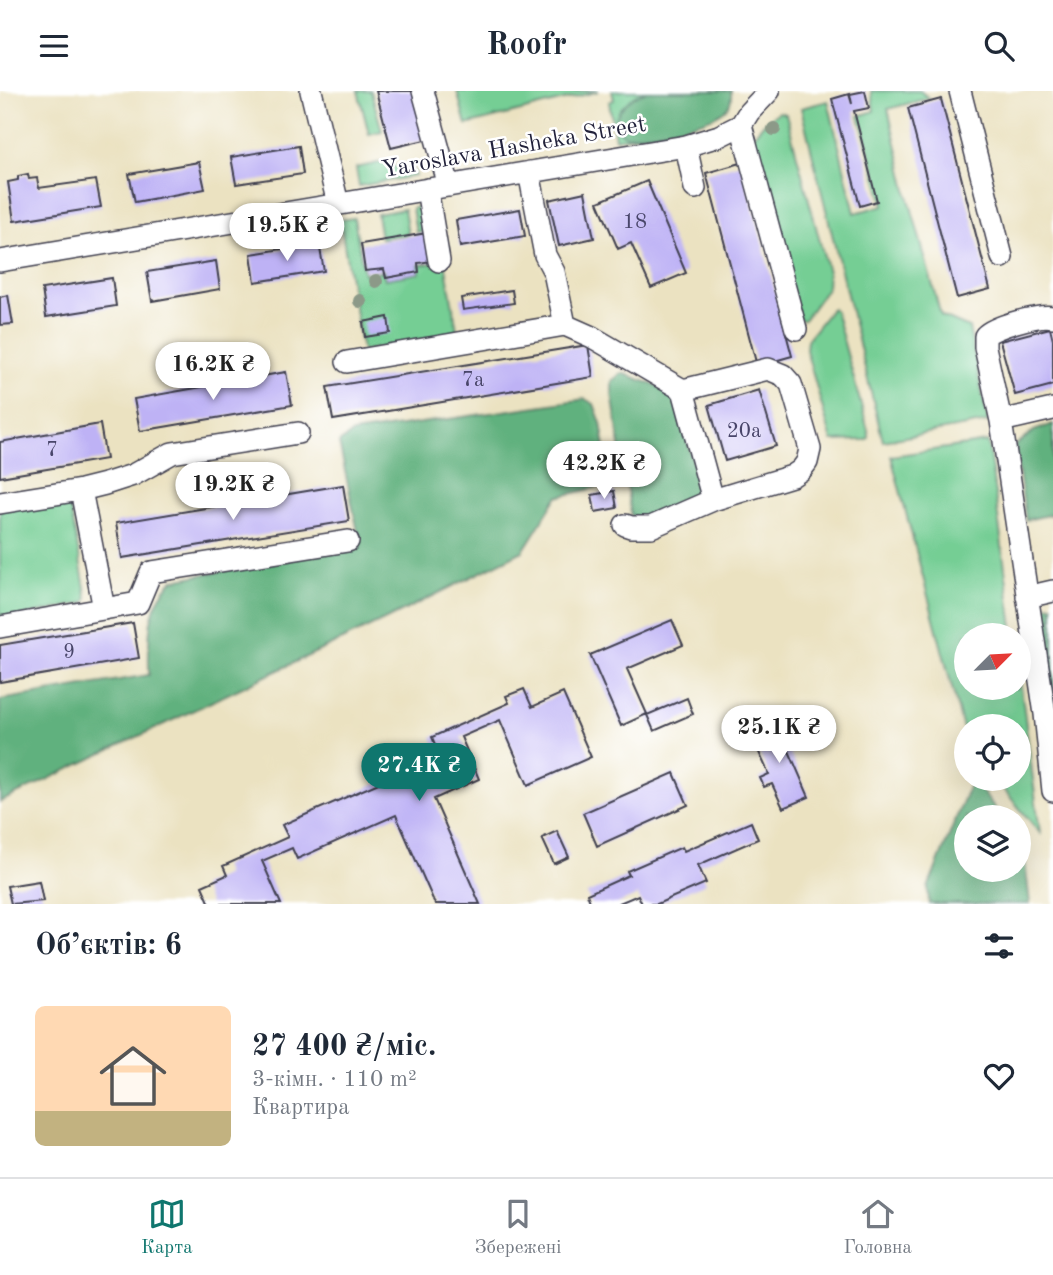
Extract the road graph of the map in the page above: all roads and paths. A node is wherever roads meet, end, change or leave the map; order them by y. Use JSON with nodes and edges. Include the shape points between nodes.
{"nodes":[{"id":1,"x":311,"y":91,"type":"edge"},
{"id":2,"x":423,"y":91,"type":"edge"},
{"id":3,"x":769,"y":91,"type":"edge"},
{"id":4,"x":960,"y":91,"type":"edge"},
{"id":5,"x":744,"y":109,"type":"edge"},
{"id":6,"x":686,"y":146,"type":"junction"},
{"id":7,"x":529,"y":172,"type":"junction"},
{"id":8,"x":449,"y":186,"type":"junction"},
{"id":9,"x":695,"y":188,"type":"dead end"},
{"id":10,"x":426,"y":189,"type":"junction"},
{"id":11,"x":338,"y":204,"type":"junction"},
{"id":12,"x":1002,"y":257,"type":"dead end"},
{"id":13,"x":0,"y":261,"type":"edge"},
{"id":14,"x":439,"y":261,"type":"dead end"},
{"id":15,"x":1053,"y":317,"type":"edge"},
{"id":16,"x":565,"y":324,"type":"junction"},
{"id":17,"x":796,"y":329,"type":"dead end"},
{"id":18,"x":347,"y":362,"type":"dead end"},
{"id":19,"x":683,"y":390,"type":"junction"},
{"id":20,"x":1053,"y":409,"type":"edge"},
{"id":21,"x":1002,"y":421,"type":"junction"},
{"id":22,"x":298,"y":433,"type":"dead end"},
{"id":23,"x":81,"y":490,"type":"junction"},
{"id":24,"x":713,"y":500,"type":"junction"},
{"id":25,"x":0,"y":503,"type":"edge"},
{"id":26,"x":625,"y":525,"type":"dead end"},
{"id":27,"x":348,"y":541,"type":"dead end"},
{"id":28,"x":1053,"y":591,"type":"edge"},
{"id":29,"x":1027,"y":597,"type":"junction"},
{"id":30,"x":104,"y":609,"type":"junction"},
{"id":31,"x":0,"y":627,"type":"edge"},
{"id":32,"x":1053,"y":791,"type":"edge"}],
"edges":[{"from":1,"to":11,"type":"street"},
{"from":2,"to":8,"type":"street"},
{"from":3,"to":5,"type":"street","name":"Yaroslava Hasheka Street"},
{"from":4,"to":12,"type":"street"},
{"from":5,"to":6,"type":"street","name":"Yaroslava Hasheka Street","via":[[719,136]]},
{"from":5,"to":17,"type":"street"},
{"from":6,"to":7,"type":"street","name":"Yaroslava Hasheka Street"},
{"from":6,"to":9,"type":"street"},
{"from":7,"to":8,"type":"street","name":"Yaroslava Hasheka Street"},
{"from":7,"to":16,"type":"street"},
{"from":8,"to":10,"type":"street","name":"Yaroslava Hasheka Street"},
{"from":10,"to":11,"type":"street","name":"Yaroslava Hasheka Street"},
{"from":10,"to":14,"type":"street"},
{"from":11,"to":13,"type":"street","name":"Yaroslava Hasheka Street"},
{"from":15,"to":21,"type":"street","via":[[1014,324],[985,336]]},
{"from":16,"to":18,"type":"street"},
{"from":16,"to":19,"type":"street"},
{"from":19,"to":24,"type":"street"},
{"from":19,"to":24,"type":"street","via":[[768,369],[776,371],[791,384],[810,449],[807,462],[792,476]]},
{"from":20,"to":21,"type":"street"},
{"from":21,"to":29,"type":"street"},
{"from":22,"to":23,"type":"street","via":[[172,453],[133,475]]},
{"from":23,"to":25,"type":"street"},
{"from":23,"to":30,"type":"street"},
{"from":24,"to":26,"type":"street","via":[[651,527]]},
{"from":27,"to":30,"type":"street","via":[[151,572],[138,603]]},
{"from":28,"to":29,"type":"street"},
{"from":29,"to":32,"type":"street"},
{"from":30,"to":31,"type":"street"}]}
